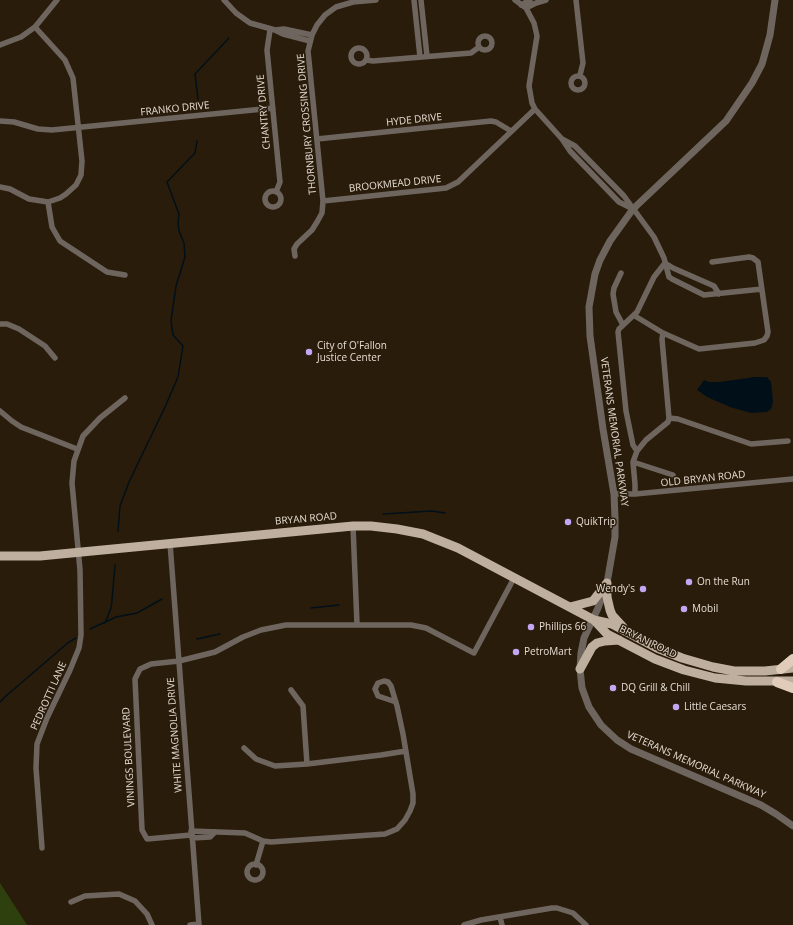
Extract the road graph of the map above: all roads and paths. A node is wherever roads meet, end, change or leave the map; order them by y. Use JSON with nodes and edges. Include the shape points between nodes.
{"nodes":[{"id":1,"x":58,"y":0,"type":"edge"},
{"id":2,"x":224,"y":0,"type":"edge"},
{"id":3,"x":376,"y":0,"type":"edge"},
{"id":4,"x":414,"y":0,"type":"edge"},
{"id":5,"x":421,"y":0,"type":"edge"},
{"id":6,"x":515,"y":0,"type":"edge"},
{"id":7,"x":530,"y":0,"type":"edge"},
{"id":8,"x":546,"y":0,"type":"edge"},
{"id":9,"x":576,"y":0,"type":"edge"},
{"id":10,"x":775,"y":0,"type":"edge"},
{"id":11,"x":523,"y":7,"type":"junction"},
{"id":12,"x":35,"y":27,"type":"junction"},
{"id":13,"x":272,"y":30,"type":"junction"},
{"id":14,"x":312,"y":35,"type":"junction"},
{"id":15,"x":310,"y":41,"type":"junction"},
{"id":16,"x":0,"y":45,"type":"edge"},
{"id":17,"x":479,"y":47,"type":"dead end"},
{"id":18,"x":427,"y":56,"type":"junction"},
{"id":19,"x":420,"y":57,"type":"junction"},
{"id":20,"x":366,"y":60,"type":"dead end"},
{"id":21,"x":580,"y":75,"type":"dead end"},
{"id":22,"x":273,"y":108,"type":"junction"},
{"id":23,"x":535,"y":109,"type":"junction"},
{"id":24,"x":0,"y":121,"type":"edge"},
{"id":25,"x":78,"y":128,"type":"junction"},
{"id":26,"x":511,"y":131,"type":"junction"},
{"id":27,"x":317,"y":139,"type":"junction"},
{"id":28,"x":0,"y":187,"type":"edge"},
{"id":29,"x":276,"y":192,"type":"dead end"},
{"id":30,"x":323,"y":201,"type":"junction"},
{"id":31,"x":48,"y":202,"type":"junction"},
{"id":32,"x":632,"y":209,"type":"junction"},
{"id":33,"x":295,"y":256,"type":"dead end"},
{"id":34,"x":712,"y":262,"type":"dead end"},
{"id":35,"x":665,"y":263,"type":"junction"},
{"id":36,"x":621,"y":273,"type":"dead end"},
{"id":37,"x":125,"y":275,"type":"dead end"},
{"id":38,"x":762,"y":289,"type":"junction"},
{"id":39,"x":718,"y":294,"type":"junction"},
{"id":40,"x":635,"y":316,"type":"junction"},
{"id":41,"x":0,"y":324,"type":"edge"},
{"id":42,"x":623,"y":325,"type":"junction"},
{"id":43,"x":663,"y":333,"type":"junction"},
{"id":44,"x":55,"y":358,"type":"dead end"},
{"id":45,"x":125,"y":398,"type":"dead end"},
{"id":46,"x":0,"y":411,"type":"edge"},
{"id":47,"x":669,"y":418,"type":"junction"},
{"id":48,"x":788,"y":441,"type":"dead end"},
{"id":49,"x":77,"y":450,"type":"junction"},
{"id":50,"x":638,"y":451,"type":"junction"},
{"id":51,"x":633,"y":462,"type":"junction"},
{"id":52,"x":673,"y":475,"type":"dead end"},
{"id":53,"x":793,"y":479,"type":"edge"},
{"id":54,"x":614,"y":494,"type":"junction"},
{"id":55,"x":635,"y":494,"type":"junction"},
{"id":56,"x":353,"y":526,"type":"junction"},
{"id":57,"x":170,"y":543,"type":"junction"},
{"id":58,"x":79,"y":552,"type":"junction"},
{"id":59,"x":0,"y":556,"type":"edge"},
{"id":60,"x":514,"y":578,"type":"junction"},
{"id":61,"x":607,"y":583,"type":"junction"},
{"id":62,"x":570,"y":607,"type":"junction"},
{"id":63,"x":594,"y":620,"type":"junction"},
{"id":64,"x":357,"y":624,"type":"junction"},
{"id":65,"x":628,"y":632,"type":"junction"},
{"id":66,"x":619,"y":640,"type":"junction"},
{"id":67,"x":793,"y":659,"type":"edge"},
{"id":68,"x":178,"y":662,"type":"junction"},
{"id":69,"x":793,"y":668,"type":"edge"},
{"id":70,"x":580,"y":669,"type":"junction"},
{"id":71,"x":781,"y":669,"type":"junction"},
{"id":72,"x":793,"y":681,"type":"edge"},
{"id":73,"x":777,"y":682,"type":"junction"},
{"id":74,"x":793,"y":688,"type":"edge"},
{"id":75,"x":291,"y":690,"type":"dead end"},
{"id":76,"x":396,"y":702,"type":"dead end"},
{"id":77,"x":244,"y":748,"type":"dead end"},
{"id":78,"x":406,"y":751,"type":"junction"},
{"id":79,"x":307,"y":764,"type":"junction"},
{"id":80,"x":793,"y":826,"type":"edge"},
{"id":81,"x":191,"y":835,"type":"junction"},
{"id":82,"x":263,"y":841,"type":"junction"},
{"id":83,"x":42,"y":848,"type":"dead end"},
{"id":84,"x":256,"y":865,"type":"dead end"},
{"id":85,"x":71,"y":902,"type":"dead end"},
{"id":86,"x":500,"y":917,"type":"junction"},
{"id":87,"x":199,"y":924,"type":"edge"},
{"id":88,"x":152,"y":925,"type":"edge"},
{"id":89,"x":190,"y":925,"type":"edge"},
{"id":90,"x":464,"y":925,"type":"edge"},
{"id":91,"x":502,"y":925,"type":"edge"},
{"id":92,"x":586,"y":925,"type":"edge"}],
"edges":[{"from":1,"to":12,"type":"street"},
{"from":2,"to":13,"type":"street","via":[[250,23]]},
{"from":3,"to":14,"type":"street","name":"THORNBURY CROSSING DRIVE","via":[[336,7],[325,14]]},
{"from":4,"to":19,"type":"street"},
{"from":5,"to":18,"type":"street"},
{"from":6,"to":11,"type":"street"},
{"from":7,"to":11,"type":"street"},
{"from":8,"to":11,"type":"street"},
{"from":9,"to":21,"type":"street","via":[[583,63]]},
{"from":10,"to":32,"type":"street","name":"VETERANS MEMORIAL PARKWAY","via":[[770,35],[762,64],[752,83],[726,120]]},
{"from":11,"to":23,"type":"street","via":[[534,23],[537,36],[529,86]]},
{"from":12,"to":16,"type":"street","via":[[21,37]]},
{"from":12,"to":25,"type":"street","via":[[64,60],[71,72]]},
{"from":13,"to":14,"type":"street","via":[[284,29]]},
{"from":13,"to":15,"type":"street"},
{"from":13,"to":22,"type":"street","name":"CHANTRY DRIVE","via":[[267,50]]},
{"from":14,"to":15,"type":"street","name":"THORNBURY CROSSING DRIVE"},
{"from":15,"to":27,"type":"street","name":"THORNBURY CROSSING DRIVE","via":[[308,51]]},
{"from":17,"to":18,"type":"street","via":[[471,52]]},
{"from":18,"to":19,"type":"street"},
{"from":19,"to":20,"type":"street"},
{"from":22,"to":25,"type":"street","name":"FRANKO DRIVE"},
{"from":22,"to":29,"type":"street","name":"CHANTRY DRIVE","via":[[280,182]]},
{"from":23,"to":26,"type":"street","name":"BROOKMEAD DRIVE"},
{"from":23,"to":32,"type":"street","via":[[562,139],[574,146],[624,196]]},
{"from":24,"to":25,"type":"street","name":"FRANKO DRIVE","via":[[45,130]]},
{"from":25,"to":31,"type":"street","via":[[82,169],[78,180],[66,194]]},
{"from":26,"to":27,"type":"street","name":"HYDE DRIVE","via":[[491,121]]},
{"from":26,"to":30,"type":"street","name":"BROOKMEAD DRIVE","via":[[458,182],[446,188]]},
{"from":27,"to":30,"type":"street","name":"THORNBURY CROSSING DRIVE"},
{"from":28,"to":31,"type":"street","via":[[10,189],[29,200]]},
{"from":30,"to":33,"type":"street","name":"THORNBURY CROSSING DRIVE","via":[[322,212],[317,222],[297,244],[294,249]]},
{"from":31,"to":37,"type":"street","via":[[52,227],[60,240],[106,272]]},
{"from":32,"to":35,"type":"street","via":[[654,237]]},
{"from":32,"to":54,"type":"street","name":"VETERANS MEMORIAL PARKWAY","via":[[600,260],[589,307],[590,336]]},
{"from":34,"to":38,"type":"street","via":[[753,258],[758,262]]},
{"from":35,"to":39,"type":"street","via":[[714,286]]},
{"from":35,"to":39,"type":"street","via":[[672,279],[704,295]]},
{"from":35,"to":40,"type":"street","via":[[654,277]]},
{"from":36,"to":42,"type":"street","via":[[613,294],[616,312]]},
{"from":38,"to":39,"type":"street"},
{"from":38,"to":43,"type":"street","via":[[768,332],[764,340],[699,348]]},
{"from":40,"to":42,"type":"street"},
{"from":40,"to":43,"type":"street"},
{"from":41,"to":44,"type":"street","via":[[19,329],[45,346]]},
{"from":42,"to":50,"type":"street","via":[[618,336],[625,406],[633,445]]},
{"from":43,"to":47,"type":"street"},
{"from":45,"to":49,"type":"street","name":"PEDROTTI LANE","via":[[83,436]]},
{"from":46,"to":49,"type":"street","via":[[21,427]]},
{"from":47,"to":48,"type":"street","via":[[751,444]]},
{"from":47,"to":50,"type":"street","via":[[668,422],[646,440]]},
{"from":49,"to":58,"type":"street","name":"PEDROTTI LANE","via":[[72,483]]},
{"from":50,"to":51,"type":"street"},
{"from":51,"to":52,"type":"street"},
{"from":51,"to":55,"type":"street"},
{"from":53,"to":55,"type":"street","name":"OLD BRYAN ROAD"},
{"from":54,"to":55,"type":"street","name":"OLD BRYAN ROAD"},
{"from":54,"to":61,"type":"street","name":"VETERANS MEMORIAL PARKWAY","via":[[615,537]]},
{"from":56,"to":57,"type":"main road","name":"BRYAN ROAD"},
{"from":56,"to":60,"type":"main road","name":"BRYAN ROAD","via":[[391,528],[429,536],[464,550]]},
{"from":56,"to":64,"type":"street"},
{"from":57,"to":58,"type":"main road","name":"BRYAN ROAD"},
{"from":57,"to":68,"type":"street","name":"WHITE MAGNOLIA DRIVE"},
{"from":58,"to":59,"type":"main road","name":"BRYAN ROAD","via":[[40,556]]},
{"from":58,"to":83,"type":"street","name":"PEDROTTI LANE","via":[[79,648],[37,744],[36,768]]},
{"from":60,"to":62,"type":"main road","name":"BRYAN ROAD"},
{"from":60,"to":64,"type":"street","via":[[474,653],[426,628],[411,625]]},
{"from":61,"to":62,"type":"main road","via":[[593,601]]},
{"from":61,"to":63,"type":"street","name":"VETERANS MEMORIAL PARKWAY"},
{"from":61,"to":65,"type":"main road","via":[[607,597],[612,616]]},
{"from":62,"to":63,"type":"main road","name":"BRYAN ROAD"},
{"from":63,"to":65,"type":"main road","name":"BRYAN ROAD","via":[[612,624]]},
{"from":63,"to":66,"type":"main road","name":"BRYAN ROAD","via":[[607,634]]},
{"from":63,"to":70,"type":"street","name":"VETERANS MEMORIAL PARKWAY","via":[[582,645]]},
{"from":64,"to":68,"type":"street","via":[[286,625],[261,630],[215,652]]},
{"from":65,"to":71,"type":"main road","name":"BRYAN ROAD","via":[[673,655],[713,667],[744,672]]},
{"from":66,"to":70,"type":"main road","via":[[597,643]]},
{"from":66,"to":73,"type":"main road","name":"BRYAN ROAD","via":[[655,659],[684,670],[725,679]]},
{"from":67,"to":71,"type":"highway"},
{"from":68,"to":81,"type":"street","name":"WHITE MAGNOLIA DRIVE"},
{"from":68,"to":81,"type":"street","name":"VININGS BOULEVARD","via":[[151,664],[140,669],[135,679],[142,830],[147,838]]},
{"from":69,"to":71,"type":"main road","name":"BRYAN ROAD"},
{"from":70,"to":80,"type":"street","name":"VETERANS MEMORIAL PARKWAY","via":[[582,688],[589,707],[601,725],[616,740],[631,749],[761,804]]},
{"from":72,"to":73,"type":"main road","name":"BRYAN ROAD"},
{"from":73,"to":74,"type":"highway"},
{"from":75,"to":79,"type":"street","via":[[303,706]]},
{"from":76,"to":78,"type":"street"},
{"from":77,"to":79,"type":"street","via":[[256,759],[275,766]]},
{"from":78,"to":79,"type":"street"},
{"from":78,"to":82,"type":"street","via":[[413,803],[405,820],[397,829],[385,834]]},
{"from":81,"to":82,"type":"street","via":[[210,837],[216,832],[245,833]]},
{"from":81,"to":87,"type":"street","name":"WHITE MAGNOLIA DRIVE"},
{"from":82,"to":84,"type":"street"},
{"from":85,"to":88,"type":"street","via":[[85,896],[119,894],[134,901],[147,914]]},
{"from":86,"to":90,"type":"street"},
{"from":86,"to":91,"type":"street"},
{"from":86,"to":92,"type":"street","via":[[544,908],[558,908],[573,913]]},
{"from":87,"to":89,"type":"street"}]}
